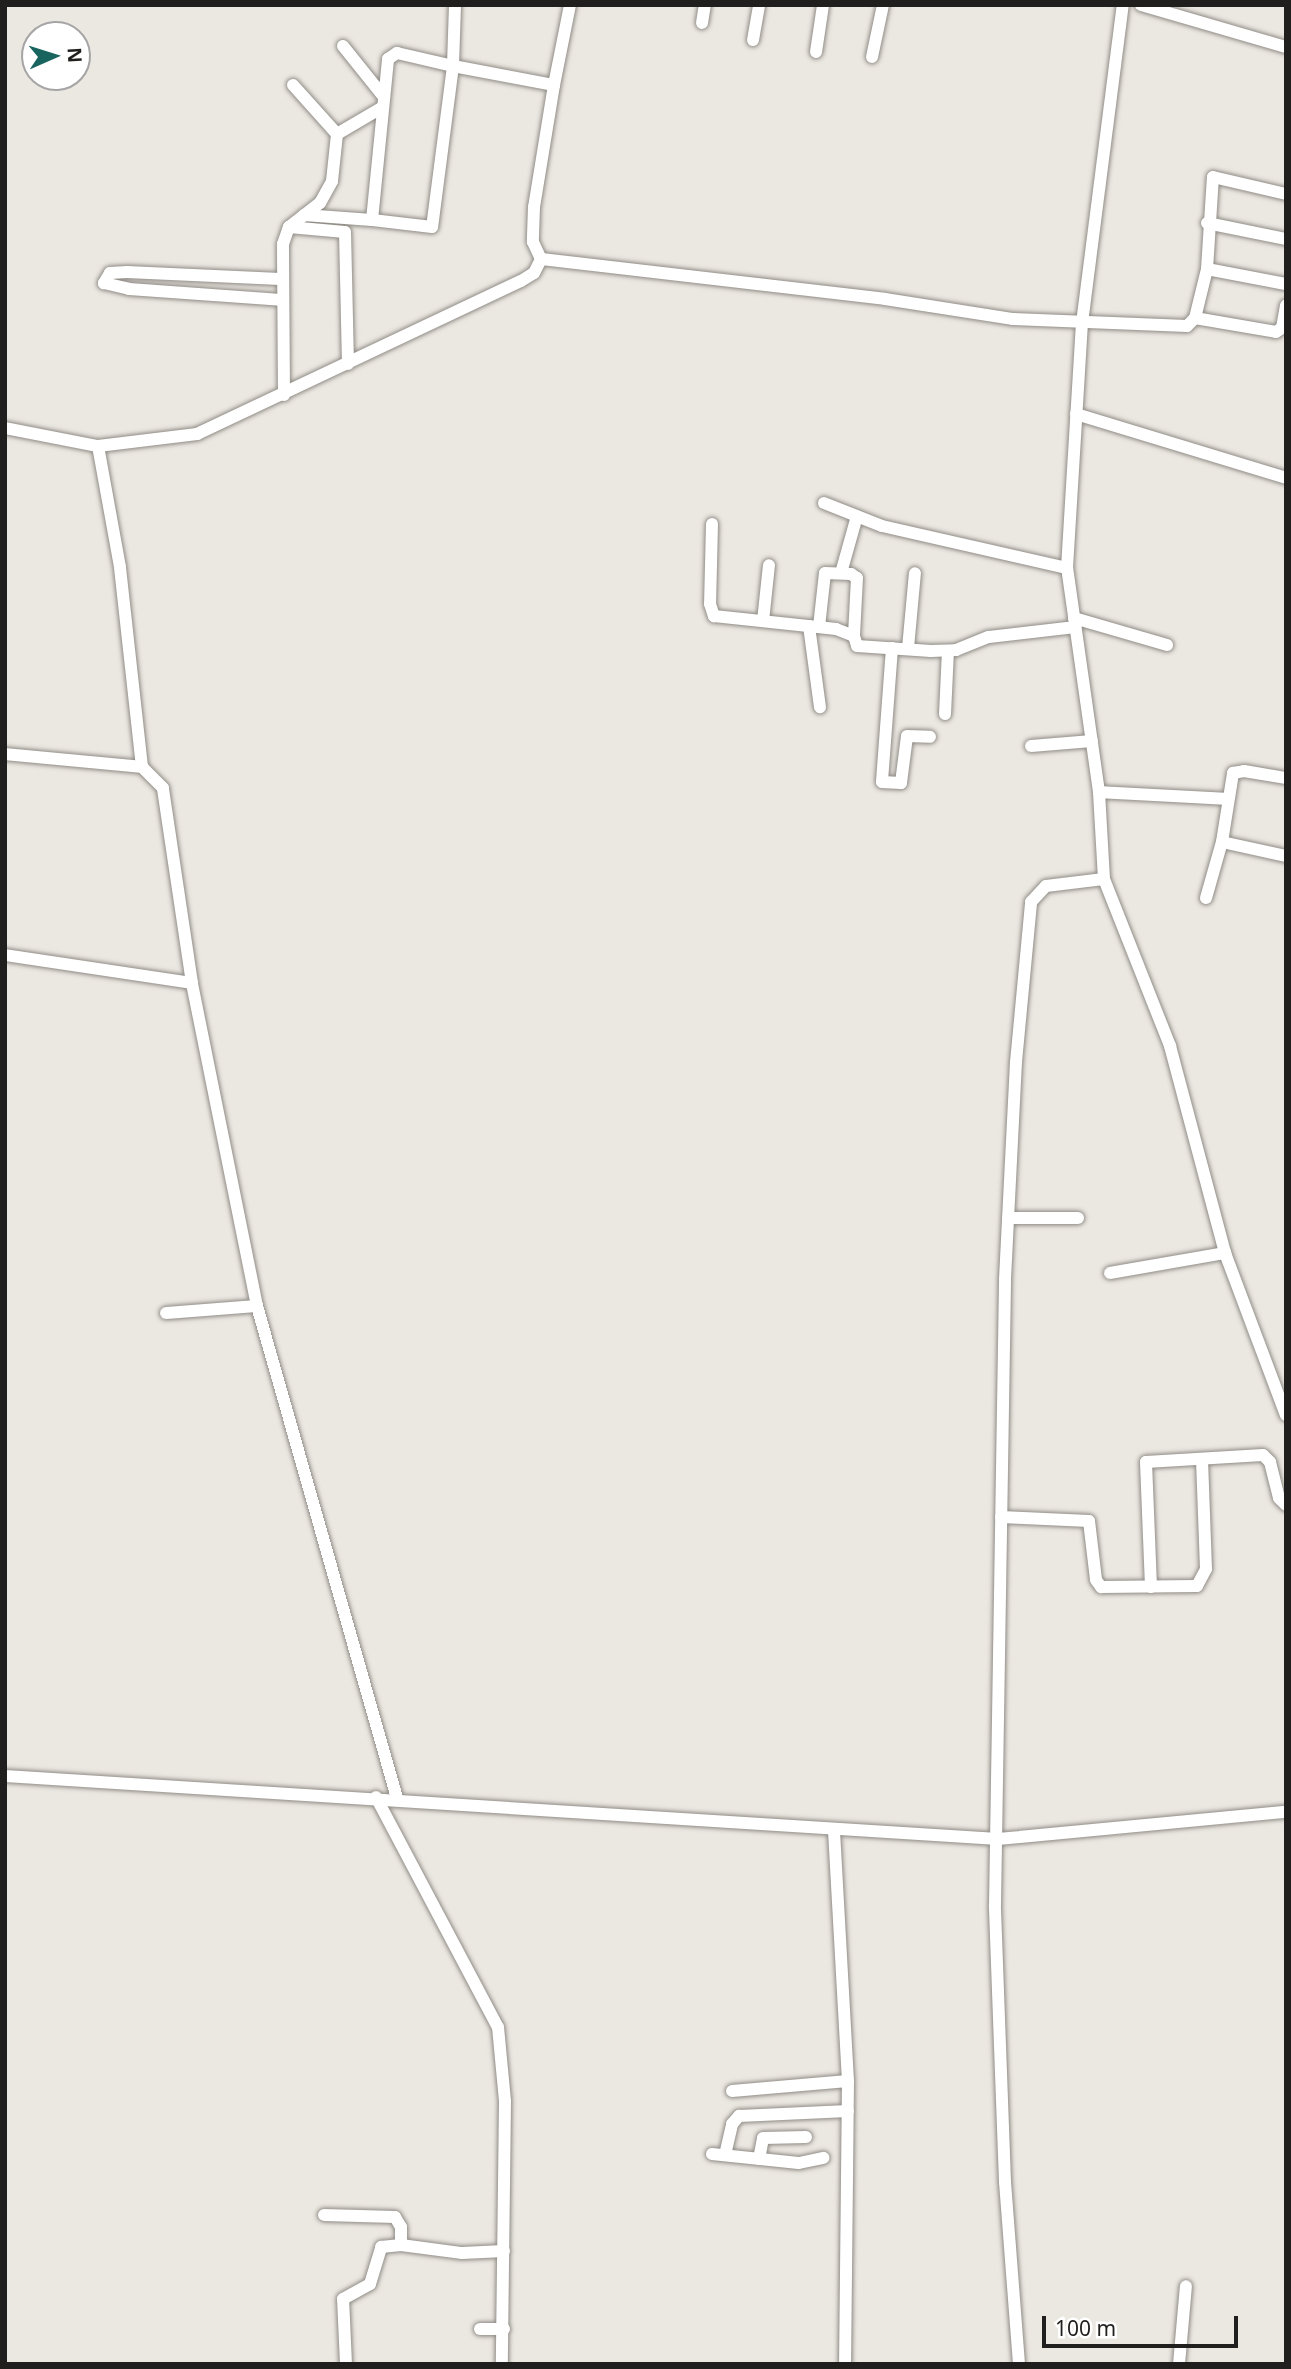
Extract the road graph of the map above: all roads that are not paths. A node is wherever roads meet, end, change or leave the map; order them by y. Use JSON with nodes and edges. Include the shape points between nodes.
{"nodes":[{"id":1,"x":455,"y":5,"type":"edge"},
{"id":2,"x":570,"y":5,"type":"edge"},
{"id":3,"x":705,"y":5,"type":"edge"},
{"id":4,"x":759,"y":5,"type":"edge"},
{"id":5,"x":823,"y":5,"type":"edge"},
{"id":6,"x":883,"y":5,"type":"edge"},
{"id":7,"x":1123,"y":5,"type":"edge"},
{"id":8,"x":1141,"y":5,"type":"edge"},
{"id":9,"x":702,"y":23,"type":"dead end"},
{"id":10,"x":753,"y":40,"type":"dead end"},
{"id":11,"x":343,"y":46,"type":"dead end"},
{"id":12,"x":1286,"y":47,"type":"edge"},
{"id":13,"x":816,"y":52,"type":"dead end"},
{"id":14,"x":872,"y":57,"type":"dead end"},
{"id":15,"x":453,"y":66,"type":"junction"},
{"id":16,"x":293,"y":85,"type":"dead end"},
{"id":17,"x":554,"y":85,"type":"junction"},
{"id":18,"x":384,"y":102,"type":"junction"},
{"id":19,"x":337,"y":134,"type":"junction"},
{"id":20,"x":1286,"y":194,"type":"edge"},
{"id":21,"x":304,"y":215,"type":"junction"},
{"id":22,"x":372,"y":220,"type":"junction"},
{"id":23,"x":1208,"y":223,"type":"junction"},
{"id":24,"x":289,"y":227,"type":"junction"},
{"id":25,"x":1286,"y":239,"type":"edge"},
{"id":26,"x":541,"y":259,"type":"junction"},
{"id":27,"x":1207,"y":269,"type":"junction"},
{"id":28,"x":280,"y":279,"type":"junction"},
{"id":29,"x":1286,"y":284,"type":"edge"},
{"id":30,"x":281,"y":300,"type":"junction"},
{"id":31,"x":1286,"y":305,"type":"edge"},
{"id":32,"x":1195,"y":318,"type":"junction"},
{"id":33,"x":1082,"y":323,"type":"junction"},
{"id":34,"x":348,"y":364,"type":"junction"},
{"id":35,"x":284,"y":395,"type":"junction"},
{"id":36,"x":1076,"y":414,"type":"junction"},
{"id":37,"x":5,"y":428,"type":"edge"},
{"id":38,"x":98,"y":446,"type":"junction"},
{"id":39,"x":1286,"y":478,"type":"edge"},
{"id":40,"x":824,"y":503,"type":"dead end"},
{"id":41,"x":857,"y":516,"type":"junction"},
{"id":42,"x":712,"y":524,"type":"dead end"},
{"id":43,"x":769,"y":565,"type":"dead end"},
{"id":44,"x":1067,"y":568,"type":"junction"},
{"id":45,"x":841,"y":573,"type":"junction"},
{"id":46,"x":915,"y":573,"type":"dead end"},
{"id":47,"x":763,"y":621,"type":"junction"},
{"id":48,"x":1074,"y":622,"type":"junction"},
{"id":49,"x":814,"y":626,"type":"junction"},
{"id":50,"x":854,"y":636,"type":"junction"},
{"id":51,"x":1167,"y":645,"type":"dead end"},
{"id":52,"x":892,"y":648,"type":"junction"},
{"id":53,"x":908,"y":649,"type":"junction"},
{"id":54,"x":948,"y":651,"type":"junction"},
{"id":55,"x":820,"y":707,"type":"dead end"},
{"id":56,"x":945,"y":714,"type":"dead end"},
{"id":57,"x":885,"y":734,"type":"junction"},
{"id":58,"x":907,"y":736,"type":"junction"},
{"id":59,"x":930,"y":737,"type":"dead end"},
{"id":60,"x":1092,"y":741,"type":"junction"},
{"id":61,"x":1031,"y":746,"type":"dead end"},
{"id":62,"x":5,"y":754,"type":"edge"},
{"id":63,"x":142,"y":767,"type":"junction"},
{"id":64,"x":1286,"y":778,"type":"edge"},
{"id":65,"x":1099,"y":792,"type":"junction"},
{"id":66,"x":1228,"y":799,"type":"junction"},
{"id":67,"x":1222,"y":842,"type":"junction"},
{"id":68,"x":1286,"y":856,"type":"edge"},
{"id":69,"x":1104,"y":879,"type":"junction"},
{"id":70,"x":1206,"y":898,"type":"dead end"},
{"id":71,"x":5,"y":955,"type":"edge"},
{"id":72,"x":192,"y":983,"type":"junction"},
{"id":73,"x":1008,"y":1218,"type":"junction"},
{"id":74,"x":1078,"y":1218,"type":"dead end"},
{"id":75,"x":1225,"y":1253,"type":"junction"},
{"id":76,"x":1110,"y":1273,"type":"dead end"},
{"id":77,"x":257,"y":1306,"type":"junction"},
{"id":78,"x":166,"y":1313,"type":"dead end"},
{"id":79,"x":1286,"y":1415,"type":"edge"},
{"id":80,"x":1202,"y":1459,"type":"junction"},
{"id":81,"x":1286,"y":1505,"type":"edge"},
{"id":82,"x":1001,"y":1517,"type":"junction"},
{"id":83,"x":1151,"y":1587,"type":"junction"},
{"id":84,"x":5,"y":1776,"type":"edge"},
{"id":85,"x":376,"y":1797,"type":"junction"},
{"id":86,"x":397,"y":1798,"type":"junction"},
{"id":87,"x":1286,"y":1812,"type":"edge"},
{"id":88,"x":834,"y":1830,"type":"junction"},
{"id":89,"x":998,"y":1839,"type":"junction"},
{"id":90,"x":848,"y":2081,"type":"junction"},
{"id":91,"x":732,"y":2091,"type":"dead end"},
{"id":92,"x":848,"y":2111,"type":"junction"},
{"id":93,"x":806,"y":2137,"type":"dead end"},
{"id":94,"x":712,"y":2154,"type":"dead end"},
{"id":95,"x":725,"y":2155,"type":"junction"},
{"id":96,"x":823,"y":2158,"type":"dead end"},
{"id":97,"x":759,"y":2160,"type":"junction"},
{"id":98,"x":324,"y":2215,"type":"dead end"},
{"id":99,"x":401,"y":2245,"type":"junction"},
{"id":100,"x":504,"y":2251,"type":"junction"},
{"id":101,"x":1186,"y":2286,"type":"dead end"},
{"id":102,"x":480,"y":2329,"type":"dead end"},
{"id":103,"x":504,"y":2329,"type":"junction"},
{"id":104,"x":346,"y":2364,"type":"edge"},
{"id":105,"x":502,"y":2364,"type":"edge"},
{"id":106,"x":845,"y":2364,"type":"edge"},
{"id":107,"x":1019,"y":2364,"type":"edge"},
{"id":108,"x":1179,"y":2364,"type":"edge"}],
"edges":[{"from":1,"to":15,"type":"street"},
{"from":2,"to":17,"type":"street"},
{"from":3,"to":9,"type":"street"},
{"from":4,"to":10,"type":"street"},
{"from":5,"to":13,"type":"street"},
{"from":6,"to":14,"type":"street"},
{"from":7,"to":33,"type":"street"},
{"from":8,"to":12,"type":"street"},
{"from":11,"to":18,"type":"street"},
{"from":15,"to":17,"type":"street"},
{"from":15,"to":18,"type":"street","via":[[390,54]]},
{"from":15,"to":22,"type":"street","via":[[436,225]]},
{"from":16,"to":19,"type":"street"},
{"from":17,"to":26,"type":"street","via":[[534,206],[533,242]]},
{"from":18,"to":19,"type":"street"},
{"from":18,"to":22,"type":"street"},
{"from":19,"to":21,"type":"street","via":[[332,181],[320,203]]},
{"from":20,"to":23,"type":"street","via":[[1218,175],[1213,177]]},
{"from":21,"to":22,"type":"street"},
{"from":21,"to":24,"type":"street"},
{"from":23,"to":25,"type":"street"},
{"from":23,"to":27,"type":"street"},
{"from":24,"to":28,"type":"street"},
{"from":24,"to":34,"type":"street","via":[[345,232]]},
{"from":26,"to":33,"type":"street","via":[[885,299],[1013,319]]},
{"from":26,"to":34,"type":"street","via":[[534,273],[521,281]]},
{"from":27,"to":29,"type":"street"},
{"from":27,"to":32,"type":"street"},
{"from":28,"to":30,"type":"street"},
{"from":28,"to":30,"type":"street","via":[[127,272],[110,273],[104,283],[117,288]]},
{"from":30,"to":35,"type":"street"},
{"from":31,"to":32,"type":"street","via":[[1282,328],[1276,331]]},
{"from":32,"to":33,"type":"street","via":[[1182,327]]},
{"from":33,"to":36,"type":"street"},
{"from":34,"to":35,"type":"street"},
{"from":35,"to":38,"type":"street","via":[[197,434]]},
{"from":36,"to":39,"type":"street"},
{"from":36,"to":44,"type":"street"},
{"from":37,"to":38,"type":"street"},
{"from":38,"to":63,"type":"street","via":[[120,567]]},
{"from":40,"to":41,"type":"street"},
{"from":41,"to":44,"type":"street"},
{"from":41,"to":45,"type":"street"},
{"from":42,"to":47,"type":"street","via":[[712,614]]},
{"from":43,"to":47,"type":"street"},
{"from":44,"to":48,"type":"street"},
{"from":45,"to":49,"type":"street","via":[[825,573]]},
{"from":45,"to":50,"type":"street","via":[[857,578]]},
{"from":46,"to":53,"type":"street"},
{"from":47,"to":49,"type":"street"},
{"from":48,"to":51,"type":"street"},
{"from":48,"to":54,"type":"street","via":[[989,637]]},
{"from":48,"to":60,"type":"street"},
{"from":49,"to":50,"type":"street"},
{"from":49,"to":55,"type":"street"},
{"from":50,"to":52,"type":"street","via":[[857,646]]},
{"from":52,"to":53,"type":"street"},
{"from":52,"to":57,"type":"street"},
{"from":53,"to":54,"type":"street"},
{"from":54,"to":56,"type":"street"},
{"from":57,"to":58,"type":"street"},
{"from":57,"to":58,"type":"street","via":[[881,782],[886,783],[901,783]]},
{"from":58,"to":59,"type":"street"},
{"from":60,"to":61,"type":"street"},
{"from":60,"to":65,"type":"street"},
{"from":62,"to":63,"type":"street"},
{"from":63,"to":72,"type":"street","via":[[163,788]]},
{"from":64,"to":66,"type":"street","via":[[1237,771],[1231,777]]},
{"from":65,"to":66,"type":"street"},
{"from":65,"to":69,"type":"street"},
{"from":66,"to":67,"type":"street"},
{"from":67,"to":68,"type":"street"},
{"from":67,"to":70,"type":"street"},
{"from":69,"to":73,"type":"street","via":[[1046,886],[1031,902]]},
{"from":69,"to":75,"type":"street","via":[[1170,1046]]},
{"from":71,"to":72,"type":"street"},
{"from":72,"to":77,"type":"street"},
{"from":73,"to":74,"type":"street"},
{"from":73,"to":82,"type":"street"},
{"from":75,"to":76,"type":"street"},
{"from":75,"to":79,"type":"street"},
{"from":77,"to":78,"type":"street"},
{"from":77,"to":86,"type":"street"},
{"from":80,"to":81,"type":"street","via":[[1268,1457],[1279,1498]]},
{"from":80,"to":83,"type":"street","via":[[1206,1577],[1191,1587]]},
{"from":80,"to":83,"type":"street","via":[[1145,1465]]},
{"from":82,"to":83,"type":"street","via":[[1084,1519],[1091,1525],[1098,1585]]},
{"from":82,"to":89,"type":"street"},
{"from":84,"to":85,"type":"street"},
{"from":85,"to":86,"type":"street"},
{"from":85,"to":100,"type":"street","via":[[498,2027],[505,2101]]},
{"from":86,"to":88,"type":"street"},
{"from":87,"to":89,"type":"street"},
{"from":88,"to":89,"type":"street"},
{"from":88,"to":90,"type":"street"},
{"from":89,"to":107,"type":"street","via":[[995,1905],[1004,2182]]},
{"from":90,"to":91,"type":"street"},
{"from":90,"to":92,"type":"street"},
{"from":92,"to":95,"type":"street","via":[[739,2116],[732,2124]]},
{"from":92,"to":106,"type":"street"},
{"from":93,"to":97,"type":"street","via":[[763,2138]]},
{"from":94,"to":95,"type":"street"},
{"from":95,"to":97,"type":"street"},
{"from":96,"to":97,"type":"street","via":[[799,2163]]},
{"from":98,"to":99,"type":"street","via":[[395,2217],[401,2227]]},
{"from":99,"to":100,"type":"street","via":[[462,2253]]},
{"from":99,"to":104,"type":"street","via":[[381,2247],[370,2284],[343,2299]]},
{"from":100,"to":103,"type":"street"},
{"from":101,"to":108,"type":"street"},
{"from":102,"to":103,"type":"street"},
{"from":103,"to":105,"type":"street"}]}
